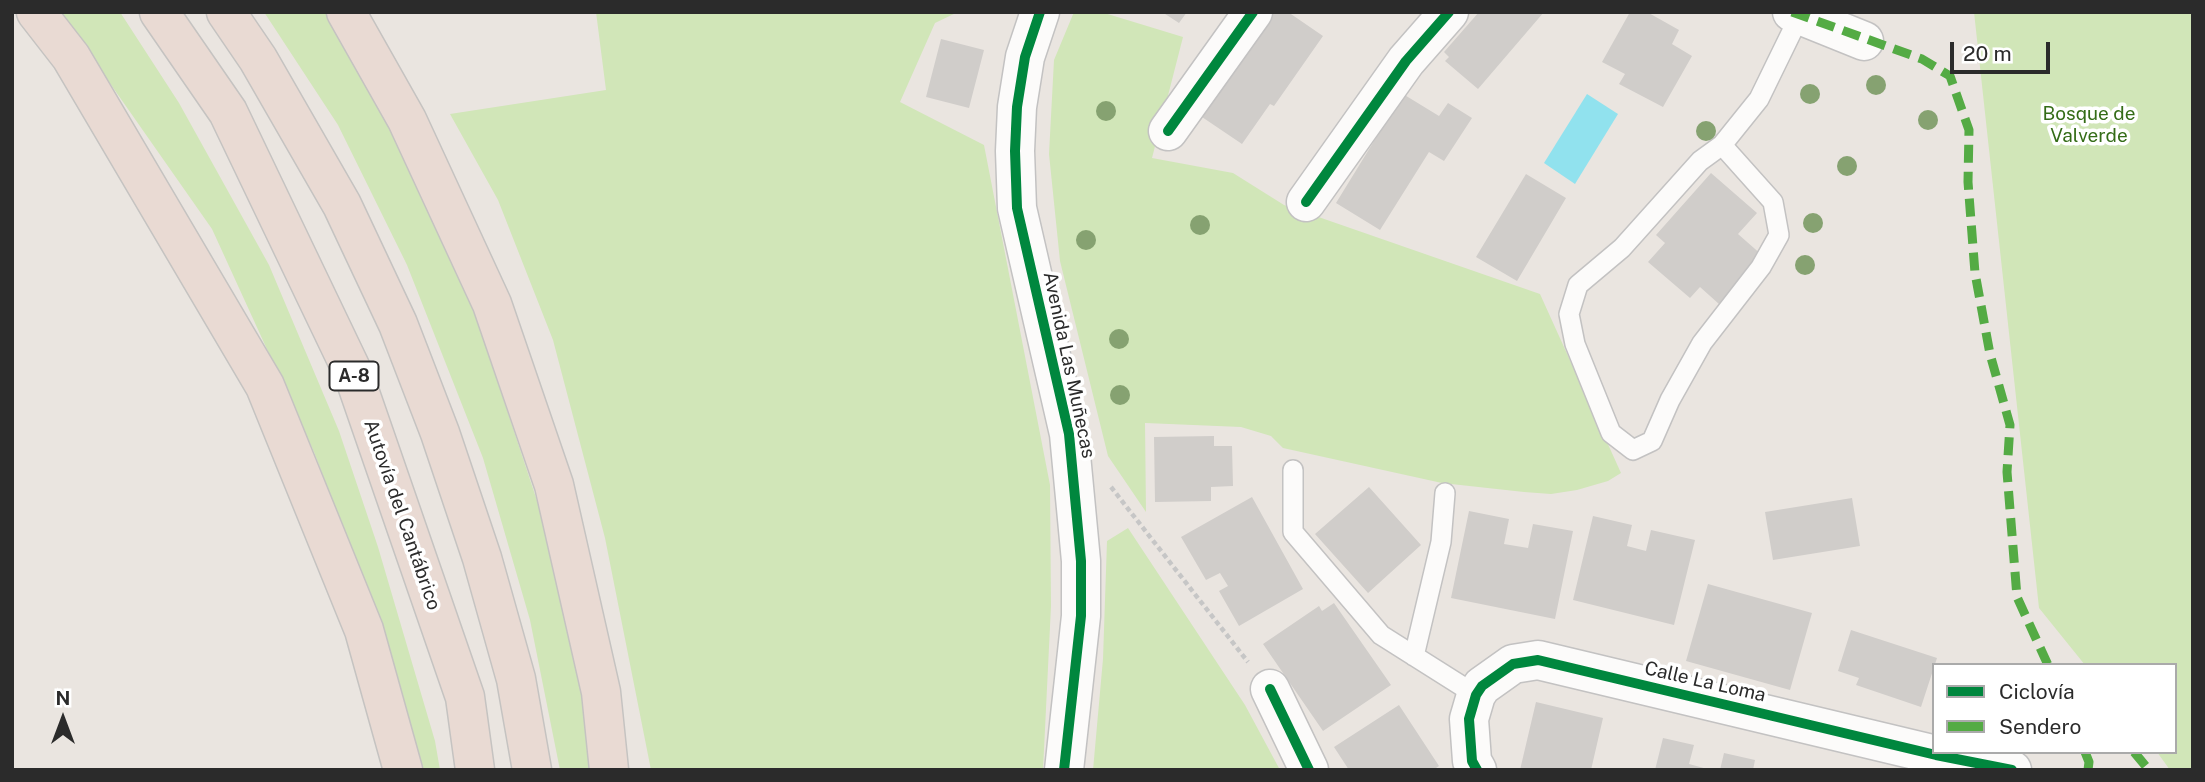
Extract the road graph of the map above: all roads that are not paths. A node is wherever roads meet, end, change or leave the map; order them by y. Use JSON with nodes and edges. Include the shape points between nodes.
{"nodes":[{"id":1,"x":36,"y":12,"type":"edge"},
{"id":2,"x":159,"y":12,"type":"edge"},
{"id":3,"x":226,"y":12,"type":"edge"},
{"id":4,"x":346,"y":12,"type":"edge"},
{"id":5,"x":1040,"y":12,"type":"edge"},
{"id":6,"x":1253,"y":12,"type":"edge"},
{"id":7,"x":1449,"y":12,"type":"edge"},
{"id":8,"x":1796,"y":14,"type":"edge"},
{"id":9,"x":1864,"y":41,"type":"dead end"},
{"id":10,"x":1168,"y":131,"type":"dead end"},
{"id":11,"x":1722,"y":145,"type":"junction"},
{"id":12,"x":1306,"y":202,"type":"dead end"},
{"id":13,"x":1293,"y":470,"type":"dead end"},
{"id":14,"x":1445,"y":493,"type":"dead end"},
{"id":15,"x":1414,"y":656,"type":"junction"},
{"id":16,"x":1270,"y":689,"type":"road end"},
{"id":17,"x":1476,"y":695,"type":"junction"},
{"id":18,"x":1935,"y":762,"type":"edge"},
{"id":19,"x":403,"y":770,"type":"edge"},
{"id":20,"x":475,"y":770,"type":"edge"},
{"id":21,"x":532,"y":770,"type":"edge"},
{"id":22,"x":608,"y":770,"type":"edge"},
{"id":23,"x":1063,"y":770,"type":"edge"},
{"id":24,"x":1310,"y":770,"type":"edge"},
{"id":25,"x":1477,"y":770,"type":"edge"},
{"id":26,"x":2012,"y":770,"type":"edge"}],
"edges":[{"from":1,"to":19,"type":"highway","via":[[71,57],[265,386],[364,630]]},
{"from":2,"to":20,"type":"highway","name":"Autovía del Cantábrico","number":"A-8","via":[[228,112],[353,373],[466,696]]},
{"from":3,"to":21,"type":"highway","via":[[342,205],[398,324],[482,558],[516,679]]},
{"from":4,"to":22,"type":"highway","via":[[407,120],[496,317],[554,485],[601,692]]},
{"from":5,"to":23,"type":"street","name":"Avenida Las Muñecas","via":[[1025,57],[1014,151],[1017,208],[1069,434],[1081,561],[1081,617]]},
{"from":6,"to":10,"type":"street"},
{"from":7,"to":12,"type":"street","via":[[1406,61]]},
{"from":8,"to":9,"type":"street"},
{"from":8,"to":11,"type":"lane","via":[[1759,99]]},
{"from":11,"to":11,"type":"lane","via":[[1700,161],[1622,248],[1578,285],[1569,314],[1575,344],[1611,433],[1633,450],[1652,441],[1702,343],[1761,267],[1779,235],[1773,202]]},
{"from":13,"to":15,"type":"lane","via":[[1293,532],[1381,635]]},
{"from":14,"to":15,"type":"lane","via":[[1441,542]]},
{"from":15,"to":17,"type":"lane"},
{"from":16,"to":24,"type":"street"},
{"from":17,"to":18,"type":"street","name":"Calle La Loma","via":[[1513,664],[1538,660]]},
{"from":17,"to":25,"type":"street","via":[[1469,719],[1472,761]]},
{"from":18,"to":26,"type":"street","name":"Calle La Loma"}]}
